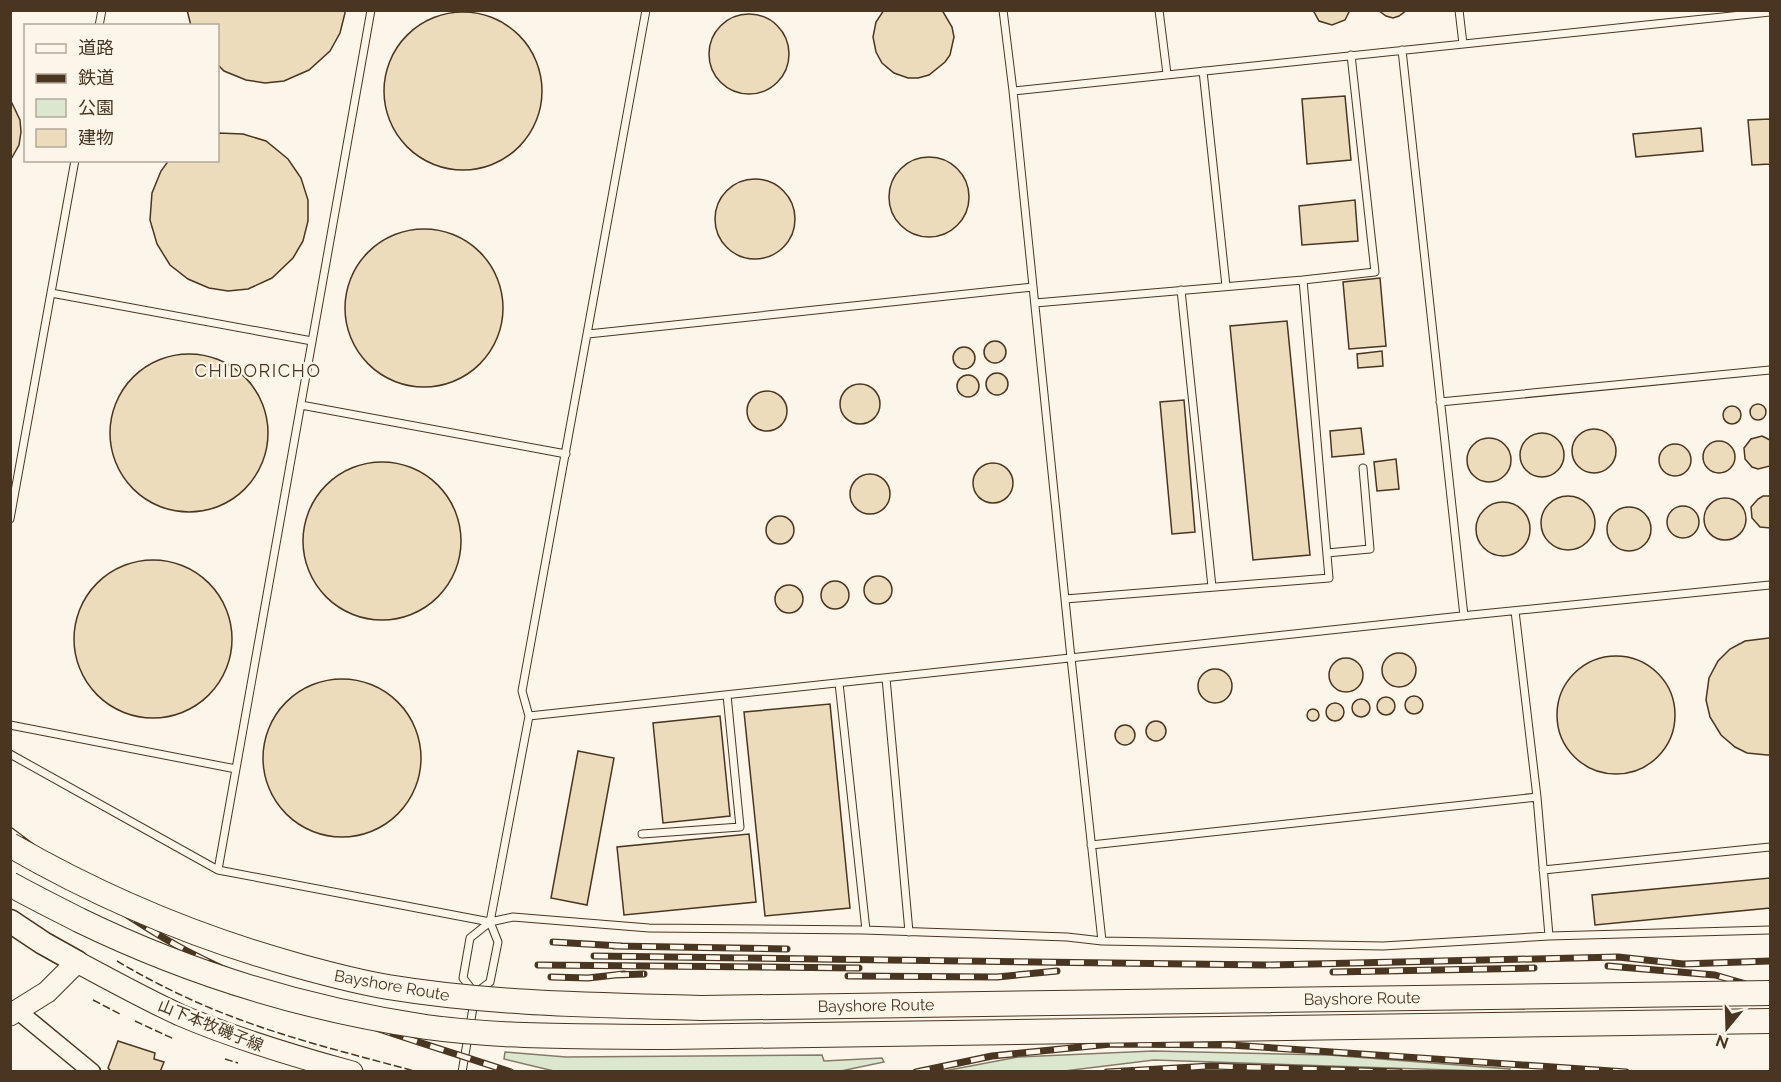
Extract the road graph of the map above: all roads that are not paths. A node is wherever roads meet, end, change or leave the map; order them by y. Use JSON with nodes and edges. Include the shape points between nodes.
{"nodes":[{"id":1,"x":371,"y":10,"type":"edge"},
{"id":2,"x":646,"y":10,"type":"edge"},
{"id":3,"x":1003,"y":10,"type":"edge"},
{"id":4,"x":1159,"y":10,"type":"edge"},
{"id":5,"x":1459,"y":10,"type":"edge"},
{"id":6,"x":1770,"y":12,"type":"edge"},
{"id":7,"x":1463,"y":44,"type":"junction"},
{"id":8,"x":1402,"y":50,"type":"junction"},
{"id":9,"x":1351,"y":56,"type":"junction"},
{"id":10,"x":1203,"y":70,"type":"junction"},
{"id":11,"x":1167,"y":74,"type":"junction"},
{"id":12,"x":1013,"y":91,"type":"junction"},
{"id":13,"x":75,"y":162,"type":"edge"},
{"id":14,"x":1303,"y":280,"type":"junction"},
{"id":15,"x":1226,"y":286,"type":"junction"},
{"id":16,"x":1033,"y":287,"type":"junction"},
{"id":17,"x":1181,"y":290,"type":"junction"},
{"id":18,"x":51,"y":293,"type":"junction"},
{"id":19,"x":1035,"y":303,"type":"junction"},
{"id":20,"x":588,"y":334,"type":"junction"},
{"id":21,"x":312,"y":341,"type":"junction"},
{"id":22,"x":1770,"y":370,"type":"edge"},
{"id":23,"x":1440,"y":402,"type":"junction"},
{"id":24,"x":301,"y":405,"type":"junction"},
{"id":25,"x":566,"y":454,"type":"junction"},
{"id":26,"x":1363,"y":468,"type":"dead end"},
{"id":27,"x":10,"y":519,"type":"edge"},
{"id":28,"x":1327,"y":553,"type":"junction"},
{"id":29,"x":1770,"y":585,"type":"edge"},
{"id":30,"x":1212,"y":587,"type":"junction"},
{"id":31,"x":1065,"y":599,"type":"junction"},
{"id":32,"x":1515,"y":611,"type":"junction"},
{"id":33,"x":1464,"y":616,"type":"junction"},
{"id":34,"x":1071,"y":658,"type":"junction"},
{"id":35,"x":885,"y":678,"type":"junction"},
{"id":36,"x":839,"y":683,"type":"junction"},
{"id":37,"x":727,"y":695,"type":"junction"},
{"id":38,"x":530,"y":716,"type":"junction"},
{"id":39,"x":10,"y":725,"type":"edge"},
{"id":40,"x":10,"y":754,"type":"edge"},
{"id":41,"x":236,"y":769,"type":"junction"},
{"id":42,"x":1537,"y":797,"type":"junction"},
{"id":43,"x":642,"y":834,"type":"dead end"},
{"id":44,"x":10,"y":845,"type":"edge"},
{"id":45,"x":1091,"y":845,"type":"junction"},
{"id":46,"x":1770,"y":847,"type":"edge"},
{"id":47,"x":218,"y":870,"type":"junction"},
{"id":48,"x":1543,"y":870,"type":"junction"},
{"id":49,"x":10,"y":884,"type":"edge"},
{"id":50,"x":10,"y":905,"type":"edge"},
{"id":51,"x":10,"y":921,"type":"edge"},
{"id":52,"x":490,"y":922,"type":"junction"},
{"id":53,"x":866,"y":930,"type":"junction"},
{"id":54,"x":1770,"y":930,"type":"edge"},
{"id":55,"x":909,"y":932,"type":"junction"},
{"id":56,"x":1548,"y":936,"type":"junction"},
{"id":57,"x":1102,"y":941,"type":"junction"},
{"id":58,"x":43,"y":943,"type":"junction"},
{"id":59,"x":77,"y":962,"type":"junction"},
{"id":60,"x":1770,"y":993,"type":"edge"},
{"id":61,"x":475,"y":994,"type":"junction"},
{"id":62,"x":13,"y":1013,"type":"edge"},
{"id":63,"x":1770,"y":1021,"type":"edge"},
{"id":64,"x":92,"y":1071,"type":"edge"},
{"id":65,"x":352,"y":1071,"type":"edge"},
{"id":66,"x":462,"y":1071,"type":"edge"}],
"edges":[{"from":1,"to":21,"type":"lane"},
{"from":2,"to":20,"type":"lane"},
{"from":3,"to":12,"type":"lane"},
{"from":4,"to":11,"type":"lane"},
{"from":5,"to":7,"type":"lane"},
{"from":6,"to":7,"type":"lane"},
{"from":7,"to":8,"type":"lane"},
{"from":8,"to":9,"type":"lane"},
{"from":8,"to":23,"type":"lane"},
{"from":9,"to":10,"type":"lane"},
{"from":9,"to":14,"type":"lane","via":[[1376,272]]},
{"from":10,"to":11,"type":"lane"},
{"from":10,"to":15,"type":"lane"},
{"from":11,"to":12,"type":"lane"},
{"from":12,"to":16,"type":"lane"},
{"from":13,"to":18,"type":"lane"},
{"from":14,"to":15,"type":"lane"},
{"from":14,"to":28,"type":"lane"},
{"from":15,"to":17,"type":"lane"},
{"from":16,"to":19,"type":"lane"},
{"from":16,"to":20,"type":"lane"},
{"from":17,"to":19,"type":"lane"},
{"from":17,"to":30,"type":"lane"},
{"from":18,"to":21,"type":"lane"},
{"from":18,"to":27,"type":"lane"},
{"from":19,"to":31,"type":"lane"},
{"from":20,"to":25,"type":"lane"},
{"from":21,"to":24,"type":"lane"},
{"from":22,"to":23,"type":"lane"},
{"from":23,"to":33,"type":"lane"},
{"from":24,"to":25,"type":"lane"},
{"from":24,"to":41,"type":"lane"},
{"from":25,"to":38,"type":"lane","via":[[522,691]]},
{"from":26,"to":28,"type":"lane","via":[[1370,549]]},
{"from":28,"to":30,"type":"lane","via":[[1329,578]]},
{"from":29,"to":32,"type":"lane"},
{"from":30,"to":31,"type":"lane"},
{"from":31,"to":34,"type":"lane"},
{"from":32,"to":33,"type":"lane"},
{"from":32,"to":42,"type":"lane"},
{"from":33,"to":34,"type":"lane"},
{"from":34,"to":35,"type":"lane"},
{"from":34,"to":45,"type":"lane"},
{"from":35,"to":36,"type":"lane"},
{"from":35,"to":55,"type":"lane"},
{"from":36,"to":37,"type":"lane"},
{"from":36,"to":53,"type":"lane"},
{"from":37,"to":38,"type":"lane"},
{"from":37,"to":43,"type":"lane","via":[[740,827]]},
{"from":38,"to":52,"type":"lane"},
{"from":39,"to":41,"type":"lane"},
{"from":40,"to":47,"type":"lane"},
{"from":41,"to":47,"type":"lane"},
{"from":42,"to":45,"type":"lane"},
{"from":42,"to":48,"type":"lane"},
{"from":44,"to":60,"type":"highway","name":"Bayshore Route","bridge":true,"via":[[143,913],[272,958],[386,987],[541,1004],[701,1008]]},
{"from":45,"to":57,"type":"lane"},
{"from":46,"to":48,"type":"lane"},
{"from":47,"to":52,"type":"lane"},
{"from":48,"to":56,"type":"lane"},
{"from":49,"to":63,"type":"highway","name":"Bayshore Route","bridge":true,"via":[[118,938],[234,984],[328,1008],[426,1027],[478,1032],[668,1037]]},
{"from":50,"to":58,"type":"highway"},
{"from":51,"to":58,"type":"highway"},
{"from":52,"to":53,"type":"lane","via":[[513,917],[649,928]]},
{"from":52,"to":61,"type":"lane","via":[[498,942],[490,982]]},
{"from":52,"to":61,"type":"lane","via":[[470,938],[463,978]]},
{"from":53,"to":55,"type":"lane"},
{"from":54,"to":56,"type":"lane"},
{"from":55,"to":57,"type":"lane"},
{"from":56,"to":57,"type":"lane","via":[[1383,946]]},
{"from":58,"to":59,"type":"highway"},
{"from":59,"to":62,"type":"main road","via":[[48,992]]},
{"from":59,"to":65,"type":"main road","name":"山下本牧磯子線","via":[[182,1016],[250,1042]]},
{"from":61,"to":66,"type":"lane"},
{"from":62,"to":64,"type":"street"}]}
